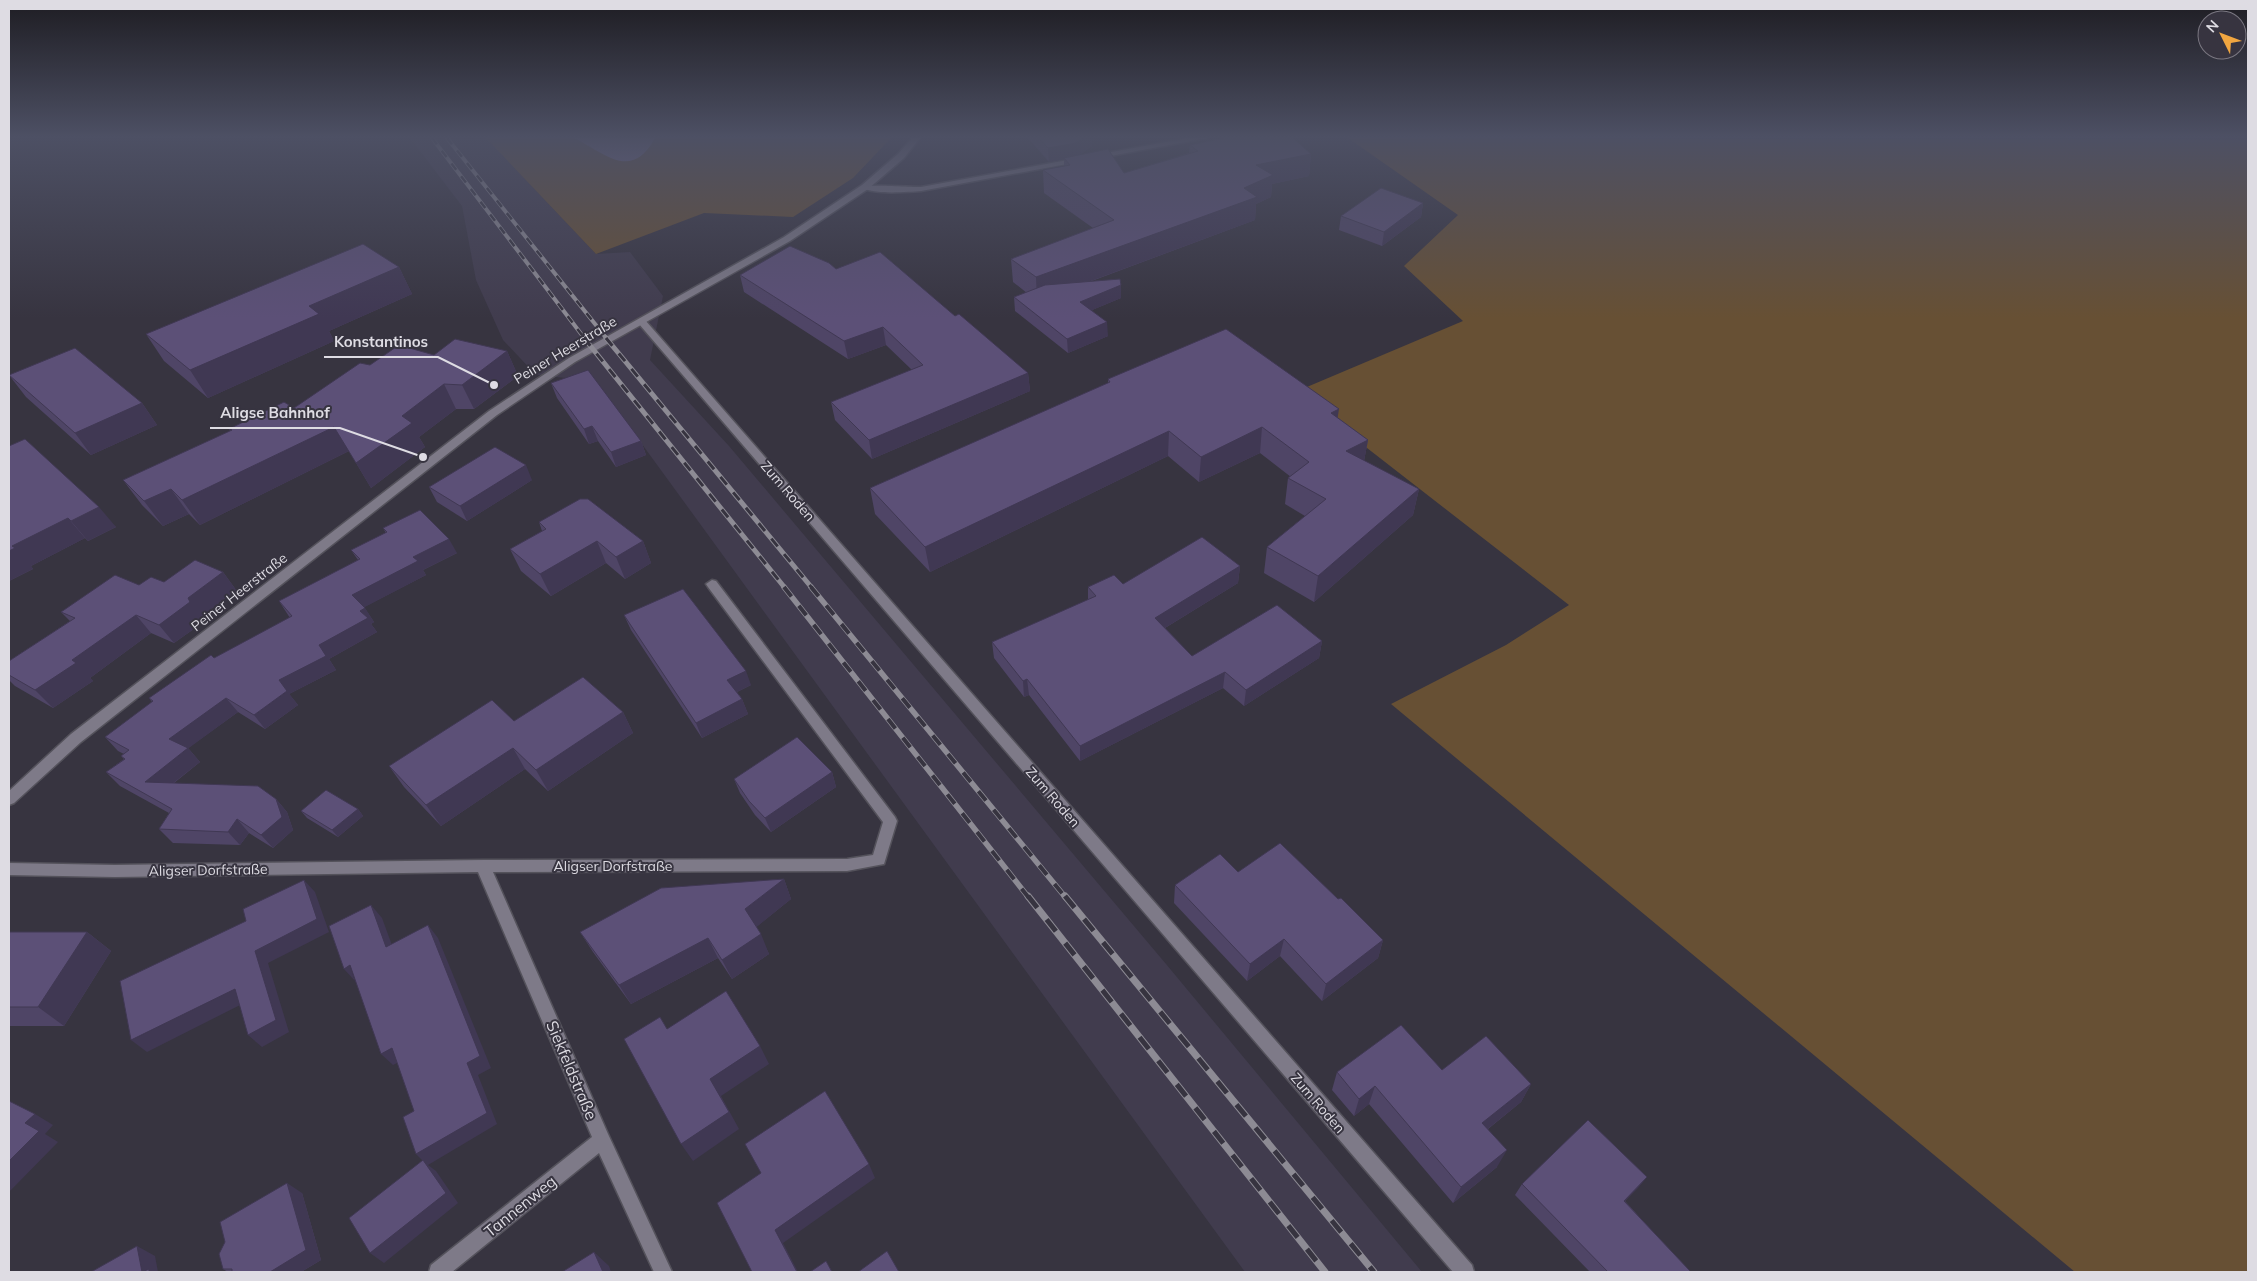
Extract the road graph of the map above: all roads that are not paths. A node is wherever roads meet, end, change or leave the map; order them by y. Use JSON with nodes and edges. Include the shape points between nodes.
{"nodes":[{"id":1,"x":849,"y":198,"type":"edge"},
{"id":2,"x":642,"y":322,"type":"junction"},
{"id":3,"x":712,"y":584,"type":"dead end"},
{"id":4,"x":9,"y":799,"type":"edge"},
{"id":5,"x":483,"y":866,"type":"junction"},
{"id":6,"x":9,"y":868,"type":"edge"},
{"id":7,"x":602,"y":1140,"type":"junction"},
{"id":8,"x":438,"y":1272,"type":"edge"},
{"id":9,"x":663,"y":1272,"type":"edge"},
{"id":10,"x":1465,"y":1272,"type":"edge"}],
"edges":[{"from":1,"to":2,"type":"street","name":"Peiner Heerstraße","via":[[787,239]]},
{"from":2,"to":4,"type":"street","name":"Peiner Heerstraße","via":[[572,360],[493,413],[76,738]]},
{"from":2,"to":10,"type":"street","name":"Zum Roden"},
{"from":3,"to":5,"type":"street","name":"Aligser Dorfstraße","via":[[890,821],[879,860],[847,865]]},
{"from":5,"to":6,"type":"street","name":"Aligser Dorfstraße","via":[[114,871]]},
{"from":5,"to":7,"type":"street","name":"Siekfeldstraße"},
{"from":7,"to":8,"type":"street","name":"Tannenweg"},
{"from":7,"to":9,"type":"street","name":"Siekfeldstraße"}]}
